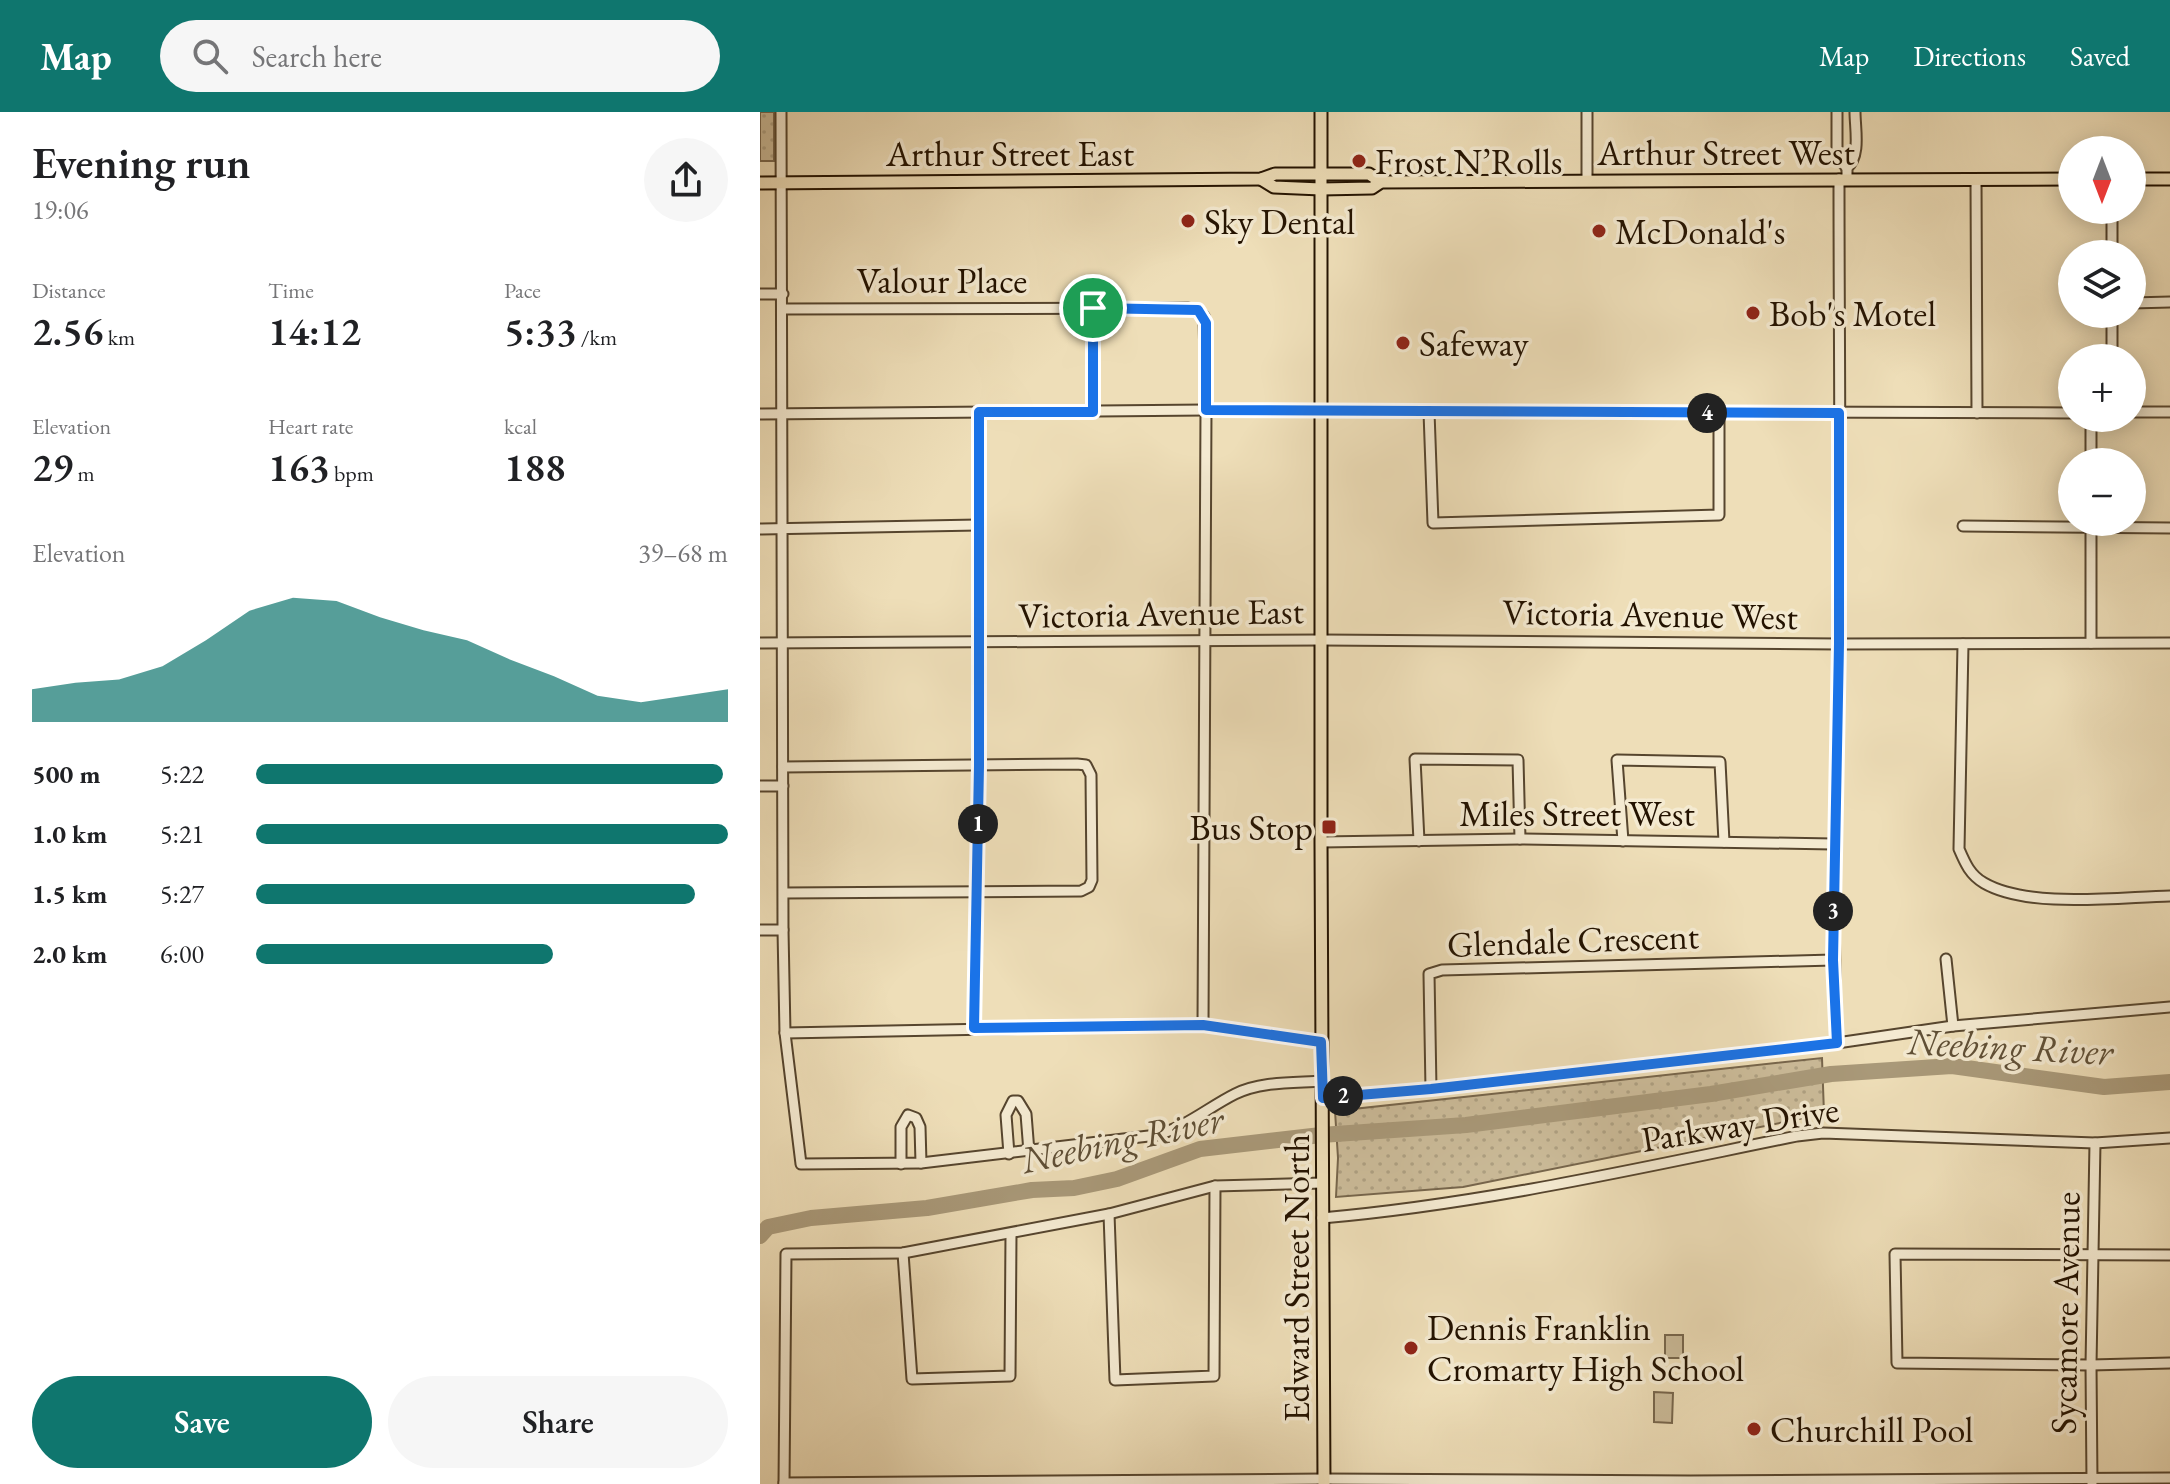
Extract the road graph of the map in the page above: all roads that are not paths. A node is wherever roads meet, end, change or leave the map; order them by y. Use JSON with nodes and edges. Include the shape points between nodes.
{"nodes":[{"id":1,"x":781,"y":112,"type":"edge"},
{"id":2,"x":1321,"y":112,"type":"edge"},
{"id":3,"x":1587,"y":112,"type":"edge"},
{"id":4,"x":1837,"y":112,"type":"edge"},
{"id":5,"x":1855,"y":112,"type":"edge"},
{"id":6,"x":1321,"y":174,"type":"junction"},
{"id":7,"x":1844,"y":175,"type":"junction"},
{"id":8,"x":1261,"y":179,"type":"junction"},
{"id":9,"x":1976,"y":179,"type":"junction"},
{"id":10,"x":2058,"y":179,"type":"edge"},
{"id":11,"x":2146,"y":179,"type":"edge"},
{"id":12,"x":2170,"y":179,"type":"edge"},
{"id":13,"x":1587,"y":181,"type":"junction"},
{"id":14,"x":781,"y":182,"type":"junction"},
{"id":15,"x":1381,"y":182,"type":"junction"},
{"id":16,"x":760,"y":183,"type":"edge"},
{"id":17,"x":1321,"y":189,"type":"junction"},
{"id":18,"x":760,"y":294,"type":"edge"},
{"id":19,"x":783,"y":294,"type":"junction"},
{"id":20,"x":2170,"y":302,"type":"edge"},
{"id":21,"x":2146,"y":303,"type":"edge"},
{"id":22,"x":1093,"y":308,"type":"junction"},
{"id":23,"x":783,"y":309,"type":"junction"},
{"id":24,"x":1206,"y":410,"type":"junction"},
{"id":25,"x":1321,"y":410,"type":"junction"},
{"id":26,"x":979,"y":412,"type":"junction"},
{"id":27,"x":1093,"y":412,"type":"junction"},
{"id":28,"x":1429,"y":412,"type":"junction"},
{"id":29,"x":2146,"y":412,"type":"edge"},
{"id":30,"x":2170,"y":412,"type":"edge"},
{"id":31,"x":1719,"y":413,"type":"junction"},
{"id":32,"x":1839,"y":413,"type":"junction"},
{"id":33,"x":1977,"y":413,"type":"junction"},
{"id":34,"x":2058,"y":413,"type":"edge"},
{"id":35,"x":760,"y":414,"type":"edge"},
{"id":36,"x":783,"y":414,"type":"junction"},
{"id":37,"x":978,"y":525,"type":"junction"},
{"id":38,"x":2058,"y":525,"type":"edge"},
{"id":39,"x":1963,"y":526,"type":"dead end"},
{"id":40,"x":2146,"y":527,"type":"edge"},
{"id":41,"x":783,"y":528,"type":"junction"},
{"id":42,"x":2170,"y":528,"type":"edge"},
{"id":43,"x":760,"y":529,"type":"edge"},
{"id":44,"x":2091,"y":536,"type":"edge"},
{"id":45,"x":1206,"y":640,"type":"junction"},
{"id":46,"x":1322,"y":640,"type":"junction"},
{"id":47,"x":760,"y":643,"type":"edge"},
{"id":48,"x":782,"y":643,"type":"junction"},
{"id":49,"x":979,"y":643,"type":"junction"},
{"id":50,"x":2091,"y":643,"type":"junction"},
{"id":51,"x":2170,"y":643,"type":"edge"},
{"id":52,"x":1839,"y":644,"type":"junction"},
{"id":53,"x":1963,"y":644,"type":"junction"},
{"id":54,"x":979,"y":766,"type":"junction"},
{"id":55,"x":783,"y":767,"type":"junction"},
{"id":56,"x":760,"y":786,"type":"edge"},
{"id":57,"x":783,"y":786,"type":"junction"},
{"id":58,"x":1520,"y":839,"type":"junction"},
{"id":59,"x":1419,"y":841,"type":"junction"},
{"id":60,"x":1623,"y":841,"type":"junction"},
{"id":61,"x":1321,"y":842,"type":"junction"},
{"id":62,"x":1724,"y":842,"type":"junction"},
{"id":63,"x":1833,"y":844,"type":"junction"},
{"id":64,"x":978,"y":892,"type":"junction"},
{"id":65,"x":784,"y":893,"type":"junction"},
{"id":66,"x":2170,"y":896,"type":"edge"},
{"id":67,"x":760,"y":930,"type":"edge"},
{"id":68,"x":783,"y":930,"type":"junction"},
{"id":69,"x":1946,"y":959,"type":"dead end"},
{"id":70,"x":1833,"y":960,"type":"junction"},
{"id":71,"x":2170,"y":1007,"type":"edge"},
{"id":72,"x":1203,"y":1025,"type":"junction"},
{"id":73,"x":1953,"y":1026,"type":"junction"},
{"id":74,"x":974,"y":1028,"type":"junction"},
{"id":75,"x":785,"y":1033,"type":"junction"},
{"id":76,"x":1321,"y":1042,"type":"junction"},
{"id":77,"x":1837,"y":1043,"type":"junction"},
{"id":78,"x":1322,"y":1081,"type":"junction"},
{"id":79,"x":1431,"y":1089,"type":"junction"},
{"id":80,"x":1323,"y":1104,"type":"junction"},
{"id":81,"x":2170,"y":1138,"type":"edge"},
{"id":82,"x":2095,"y":1143,"type":"junction"},
{"id":83,"x":1029,"y":1152,"type":"junction"},
{"id":84,"x":1009,"y":1154,"type":"junction"},
{"id":85,"x":921,"y":1163,"type":"junction"},
{"id":86,"x":901,"y":1164,"type":"junction"},
{"id":87,"x":1322,"y":1183,"type":"junction"},
{"id":88,"x":1215,"y":1186,"type":"junction"},
{"id":89,"x":1109,"y":1214,"type":"junction"},
{"id":90,"x":1322,"y":1218,"type":"junction"},
{"id":91,"x":1011,"y":1234,"type":"junction"},
{"id":92,"x":903,"y":1253,"type":"junction"},
{"id":93,"x":2170,"y":1255,"type":"edge"},
{"id":94,"x":2094,"y":1256,"type":"junction"},
{"id":95,"x":2170,"y":1363,"type":"edge"},
{"id":96,"x":2091,"y":1365,"type":"junction"},
{"id":97,"x":2170,"y":1478,"type":"edge"},
{"id":98,"x":1324,"y":1481,"type":"edge"},
{"id":99,"x":2092,"y":1481,"type":"edge"},
{"id":100,"x":1670,"y":1482,"type":"edge"},
{"id":101,"x":929,"y":1483,"type":"edge"},
{"id":102,"x":1062,"y":1483,"type":"edge"},
{"id":103,"x":1192,"y":1483,"type":"edge"},
{"id":104,"x":784,"y":1484,"type":"edge"}],
"edges":[{"from":1,"to":14,"type":"street"},
{"from":2,"to":6,"type":"main road","name":"Edward Street North"},
{"from":3,"to":13,"type":"street"},
{"from":4,"to":7,"type":"street","via":[[1837,156]]},
{"from":5,"to":7,"type":"street","via":[[1855,156]]},
{"from":6,"to":8,"type":"main road","name":"Arthur Street East"},
{"from":6,"to":15,"type":"main road","name":"Arthur Street West","via":[[1369,174]]},
{"from":6,"to":17,"type":"main road","name":"Edward Street North"},
{"from":7,"to":9,"type":"main road","name":"Arthur Street West"},
{"from":7,"to":13,"type":"main road","name":"Arthur Street West"},
{"from":7,"to":32,"type":"street"},
{"from":8,"to":14,"type":"main road","name":"Arthur Street East"},
{"from":8,"to":17,"type":"main road","name":"Arthur Street East","via":[[1274,187]]},
{"from":9,"to":10,"type":"main road","name":"Arthur Street West"},
{"from":9,"to":33,"type":"street"},
{"from":11,"to":12,"type":"main road"},
{"from":13,"to":15,"type":"main road","name":"Arthur Street West"},
{"from":14,"to":16,"type":"main road","name":"Arthur Street East"},
{"from":14,"to":19,"type":"street"},
{"from":15,"to":17,"type":"main road","name":"Arthur Street West","via":[[1372,188]]},
{"from":17,"to":25,"type":"main road","name":"Edward Street North"},
{"from":18,"to":19,"type":"street"},
{"from":19,"to":23,"type":"street"},
{"from":20,"to":21,"type":"street"},
{"from":22,"to":23,"type":"street","name":"Valour Place"},
{"from":22,"to":24,"type":"street","name":"Valour Place","via":[[1198,310],[1206,323]]},
{"from":22,"to":27,"type":"street"},
{"from":23,"to":36,"type":"street"},
{"from":24,"to":25,"type":"street"},
{"from":24,"to":27,"type":"street"},
{"from":24,"to":45,"type":"street"},
{"from":25,"to":28,"type":"street"},
{"from":25,"to":46,"type":"main road","name":"Edward Street North"},
{"from":26,"to":27,"type":"street"},
{"from":26,"to":36,"type":"street"},
{"from":26,"to":37,"type":"street"},
{"from":28,"to":31,"type":"street"},
{"from":28,"to":31,"type":"street","via":[[1433,523],[1719,515]]},
{"from":29,"to":30,"type":"street"},
{"from":31,"to":32,"type":"street"},
{"from":32,"to":33,"type":"street"},
{"from":32,"to":52,"type":"street"},
{"from":33,"to":34,"type":"street"},
{"from":35,"to":36,"type":"street"},
{"from":36,"to":41,"type":"street"},
{"from":37,"to":41,"type":"street"},
{"from":37,"to":49,"type":"street"},
{"from":38,"to":39,"type":"street"},
{"from":40,"to":42,"type":"street"},
{"from":41,"to":43,"type":"street"},
{"from":41,"to":48,"type":"street"},
{"from":44,"to":50,"type":"street"},
{"from":45,"to":46,"type":"street","name":"Victoria Avenue East"},
{"from":45,"to":49,"type":"street","name":"Victoria Avenue East"},
{"from":45,"to":72,"type":"street"},
{"from":46,"to":52,"type":"street","name":"Victoria Avenue West"},
{"from":46,"to":61,"type":"main road","name":"Edward Street North"},
{"from":47,"to":48,"type":"street","name":"Victoria Avenue East"},
{"from":48,"to":49,"type":"street","name":"Victoria Avenue East"},
{"from":48,"to":55,"type":"street"},
{"from":49,"to":54,"type":"street"},
{"from":50,"to":51,"type":"street","name":"Victoria Avenue West"},
{"from":50,"to":53,"type":"street","name":"Victoria Avenue West"},
{"from":52,"to":53,"type":"street","name":"Victoria Avenue West"},
{"from":52,"to":63,"type":"street"},
{"from":53,"to":66,"type":"street","via":[[1959,849],[1966,868],[1984,884],[2024,896]]},
{"from":54,"to":55,"type":"street"},
{"from":54,"to":64,"type":"street"},
{"from":54,"to":64,"type":"street","via":[[1086,765],[1091,775],[1092,880],[1081,891]]},
{"from":55,"to":57,"type":"street"},
{"from":56,"to":57,"type":"street"},
{"from":57,"to":65,"type":"street"},
{"from":58,"to":59,"type":"street","name":"Miles Street West"},
{"from":58,"to":59,"type":"street","via":[[1518,760],[1415,759]]},
{"from":58,"to":60,"type":"street","name":"Miles Street West"},
{"from":59,"to":61,"type":"street","name":"Miles Street West"},
{"from":60,"to":62,"type":"street","name":"Miles Street West"},
{"from":60,"to":62,"type":"street","via":[[1617,760],[1720,762]]},
{"from":61,"to":76,"type":"main road","name":"Edward Street North"},
{"from":62,"to":63,"type":"street","name":"Miles Street West"},
{"from":63,"to":70,"type":"street"},
{"from":64,"to":65,"type":"street"},
{"from":64,"to":74,"type":"street"},
{"from":65,"to":68,"type":"street"},
{"from":67,"to":68,"type":"street"},
{"from":68,"to":75,"type":"street"},
{"from":69,"to":73,"type":"street"},
{"from":70,"to":77,"type":"street"},
{"from":70,"to":79,"type":"street","name":"Glendale Crescent","via":[[1429,974]]},
{"from":71,"to":73,"type":"street"},
{"from":72,"to":74,"type":"street"},
{"from":72,"to":76,"type":"street"},
{"from":73,"to":77,"type":"street"},
{"from":74,"to":75,"type":"street"},
{"from":75,"to":86,"type":"street","via":[[801,1164]]},
{"from":76,"to":78,"type":"main road","name":"Edward Street North"},
{"from":77,"to":79,"type":"street"},
{"from":78,"to":80,"type":"main road","name":"Edward Street North"},
{"from":78,"to":83,"type":"street","via":[[1238,1092],[1157,1135]]},
{"from":79,"to":80,"type":"street"},
{"from":80,"to":87,"type":"main road","name":"Edward Street North"},
{"from":81,"to":82,"type":"street","name":"Parkway Drive"},
{"from":82,"to":90,"type":"street","name":"Parkway Drive","via":[[1823,1133],[1480,1200]]},
{"from":82,"to":94,"type":"street","name":"Sycamore Avenue"},
{"from":83,"to":84,"type":"street"},
{"from":83,"to":84,"type":"street","via":[[1026,1114],[1013,1101],[1006,1115]]},
{"from":84,"to":85,"type":"street"},
{"from":85,"to":86,"type":"street"},
{"from":85,"to":86,"type":"street","via":[[920,1127],[908,1115],[902,1122]]},
{"from":87,"to":88,"type":"street"},
{"from":87,"to":90,"type":"main road","name":"Edward Street North"},
{"from":88,"to":89,"type":"street"},
{"from":88,"to":89,"type":"street","via":[[1214,1376],[1115,1380]]},
{"from":89,"to":91,"type":"street"},
{"from":90,"to":98,"type":"main road","name":"Edward Street North"},
{"from":91,"to":92,"type":"street"},
{"from":91,"to":92,"type":"street","via":[[1010,1376],[912,1379]]},
{"from":92,"to":104,"type":"street","via":[[786,1255]]},
{"from":93,"to":94,"type":"street"},
{"from":94,"to":96,"type":"street","name":"Sycamore Avenue"},
{"from":94,"to":96,"type":"street","via":[[1895,1254],[1897,1363]]},
{"from":95,"to":96,"type":"street"},
{"from":96,"to":99,"type":"street","name":"Sycamore Avenue"},
{"from":97,"to":99,"type":"street"},
{"from":98,"to":100,"type":"street"},
{"from":98,"to":103,"type":"street"},
{"from":99,"to":100,"type":"street"},
{"from":101,"to":102,"type":"street"},
{"from":101,"to":104,"type":"street"},
{"from":102,"to":103,"type":"street"}]}
